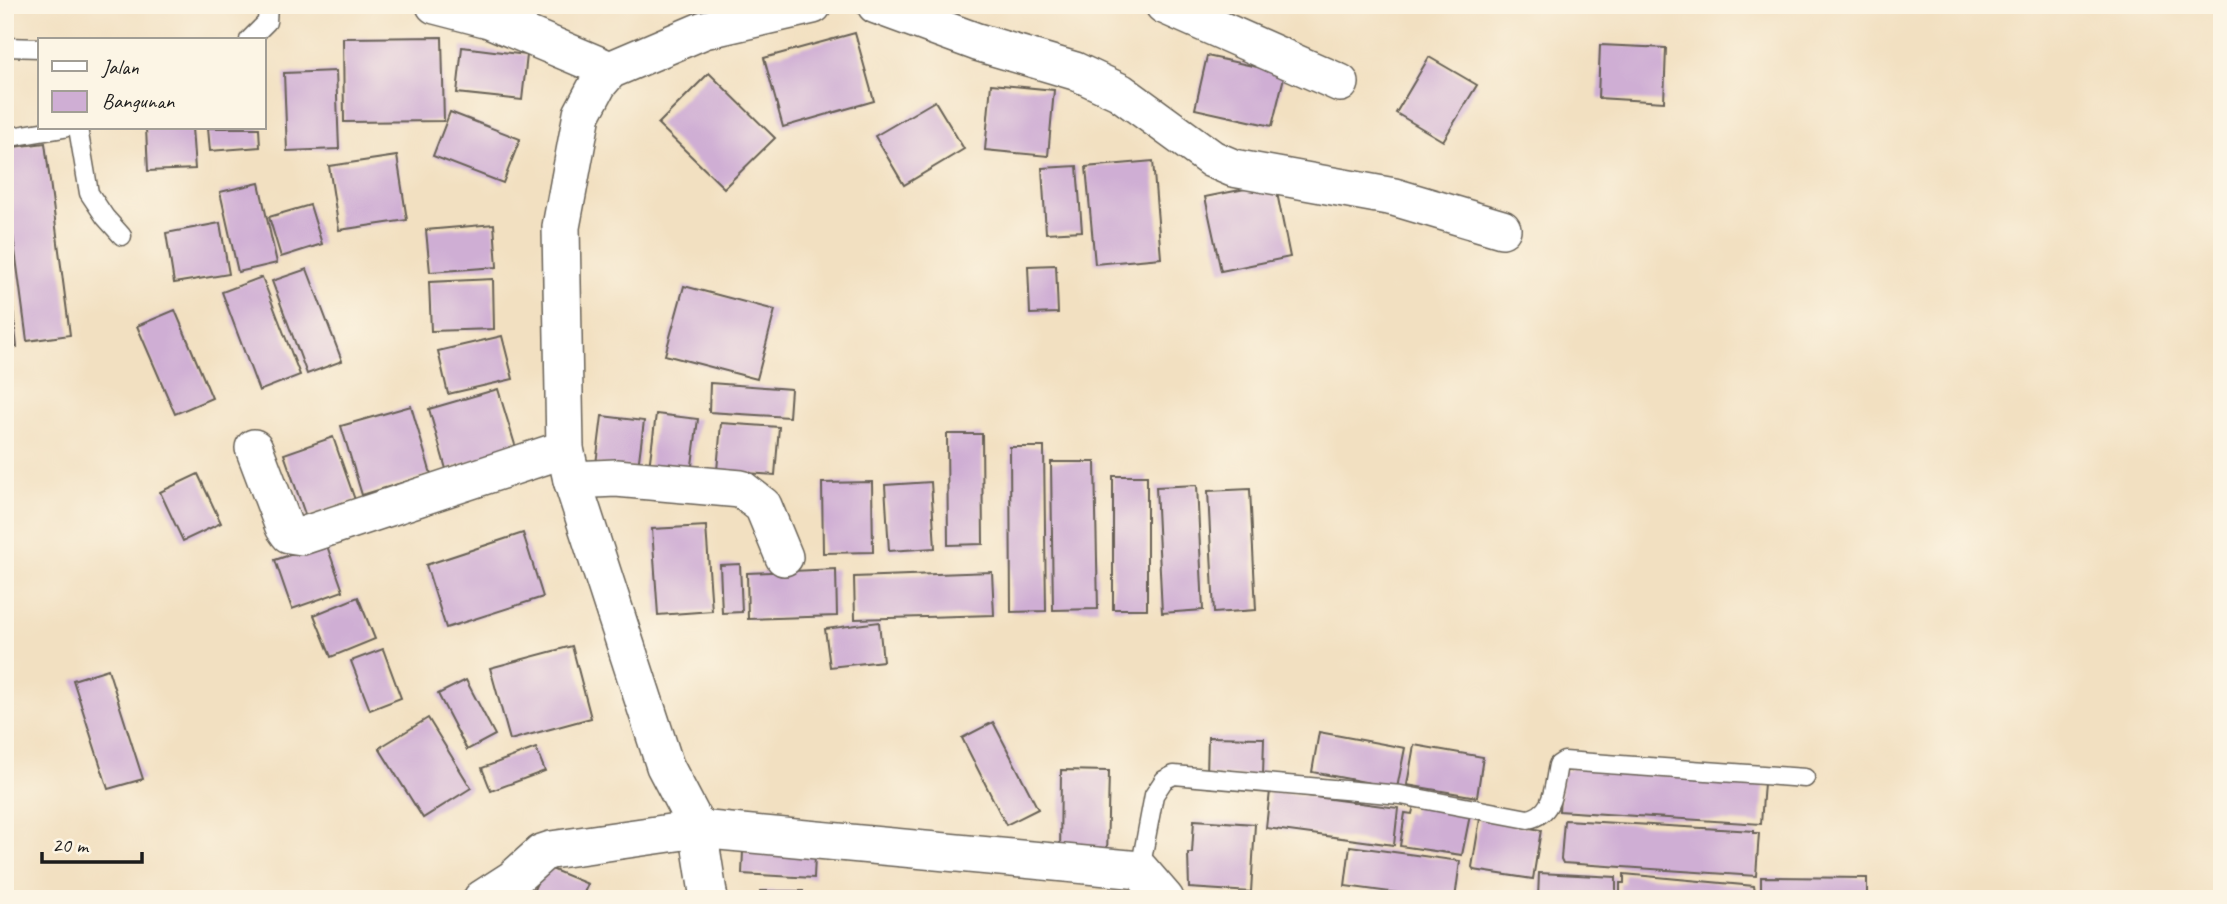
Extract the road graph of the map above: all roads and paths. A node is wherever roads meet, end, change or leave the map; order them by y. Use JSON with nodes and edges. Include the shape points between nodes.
{"nodes":[{"id":1,"x":268,"y":5,"type":"edge"},
{"id":2,"x":435,"y":5,"type":"edge"},
{"id":3,"x":813,"y":5,"type":"edge"},
{"id":4,"x":876,"y":5,"type":"edge"},
{"id":5,"x":1164,"y":5,"type":"edge"},
{"id":6,"x":699,"y":18,"type":"edge"},
{"id":7,"x":251,"y":38,"type":"edge"},
{"id":8,"x":5,"y":47,"type":"edge"},
{"id":9,"x":38,"y":48,"type":"edge"},
{"id":10,"x":610,"y":70,"type":"junction"},
{"id":11,"x":1340,"y":83,"type":"dead end"},
{"id":12,"x":52,"y":130,"type":"edge"},
{"id":13,"x":78,"y":130,"type":"edge"},
{"id":14,"x":5,"y":138,"type":"edge"},
{"id":15,"x":1502,"y":229,"type":"dead end"},
{"id":16,"x":122,"y":236,"type":"dead end"},
{"id":17,"x":254,"y":448,"type":"dead end"},
{"id":18,"x":569,"y":464,"type":"junction"},
{"id":19,"x":784,"y":557,"type":"dead end"},
{"id":20,"x":1804,"y":778,"type":"dead end"},
{"id":21,"x":698,"y":829,"type":"junction"},
{"id":22,"x":1140,"y":870,"type":"junction"},
{"id":23,"x":482,"y":899,"type":"edge"},
{"id":24,"x":709,"y":899,"type":"edge"},
{"id":25,"x":1164,"y":899,"type":"edge"}],
"edges":[{"from":1,"to":7,"type":"lane","via":[[267,22]]},
{"from":2,"to":10,"type":"street","via":[[489,19]]},
{"from":3,"to":6,"type":"street"},
{"from":4,"to":15,"type":"street","via":[[1076,71],[1119,92],[1212,159],[1233,168],[1394,197]]},
{"from":5,"to":11,"type":"street"},
{"from":6,"to":10,"type":"street"},
{"from":8,"to":9,"type":"lane"},
{"from":10,"to":18,"type":"street","via":[[582,114],[561,227]]},
{"from":12,"to":14,"type":"lane"},
{"from":13,"to":16,"type":"lane","via":[[89,193]]},
{"from":17,"to":18,"type":"street","via":[[284,527],[289,534],[303,536]]},
{"from":18,"to":19,"type":"street","via":[[616,478],[741,489],[763,506]]},
{"from":18,"to":21,"type":"street","via":[[665,766]]},
{"from":20,"to":22,"type":"lane","via":[[1564,761],[1558,765],[1549,805],[1544,813],[1528,819],[1401,795],[1174,775],[1164,780],[1154,795]]},
{"from":21,"to":22,"type":"street"},
{"from":21,"to":23,"type":"street","via":[[551,850]]},
{"from":21,"to":24,"type":"street"},
{"from":22,"to":25,"type":"street"}]}
